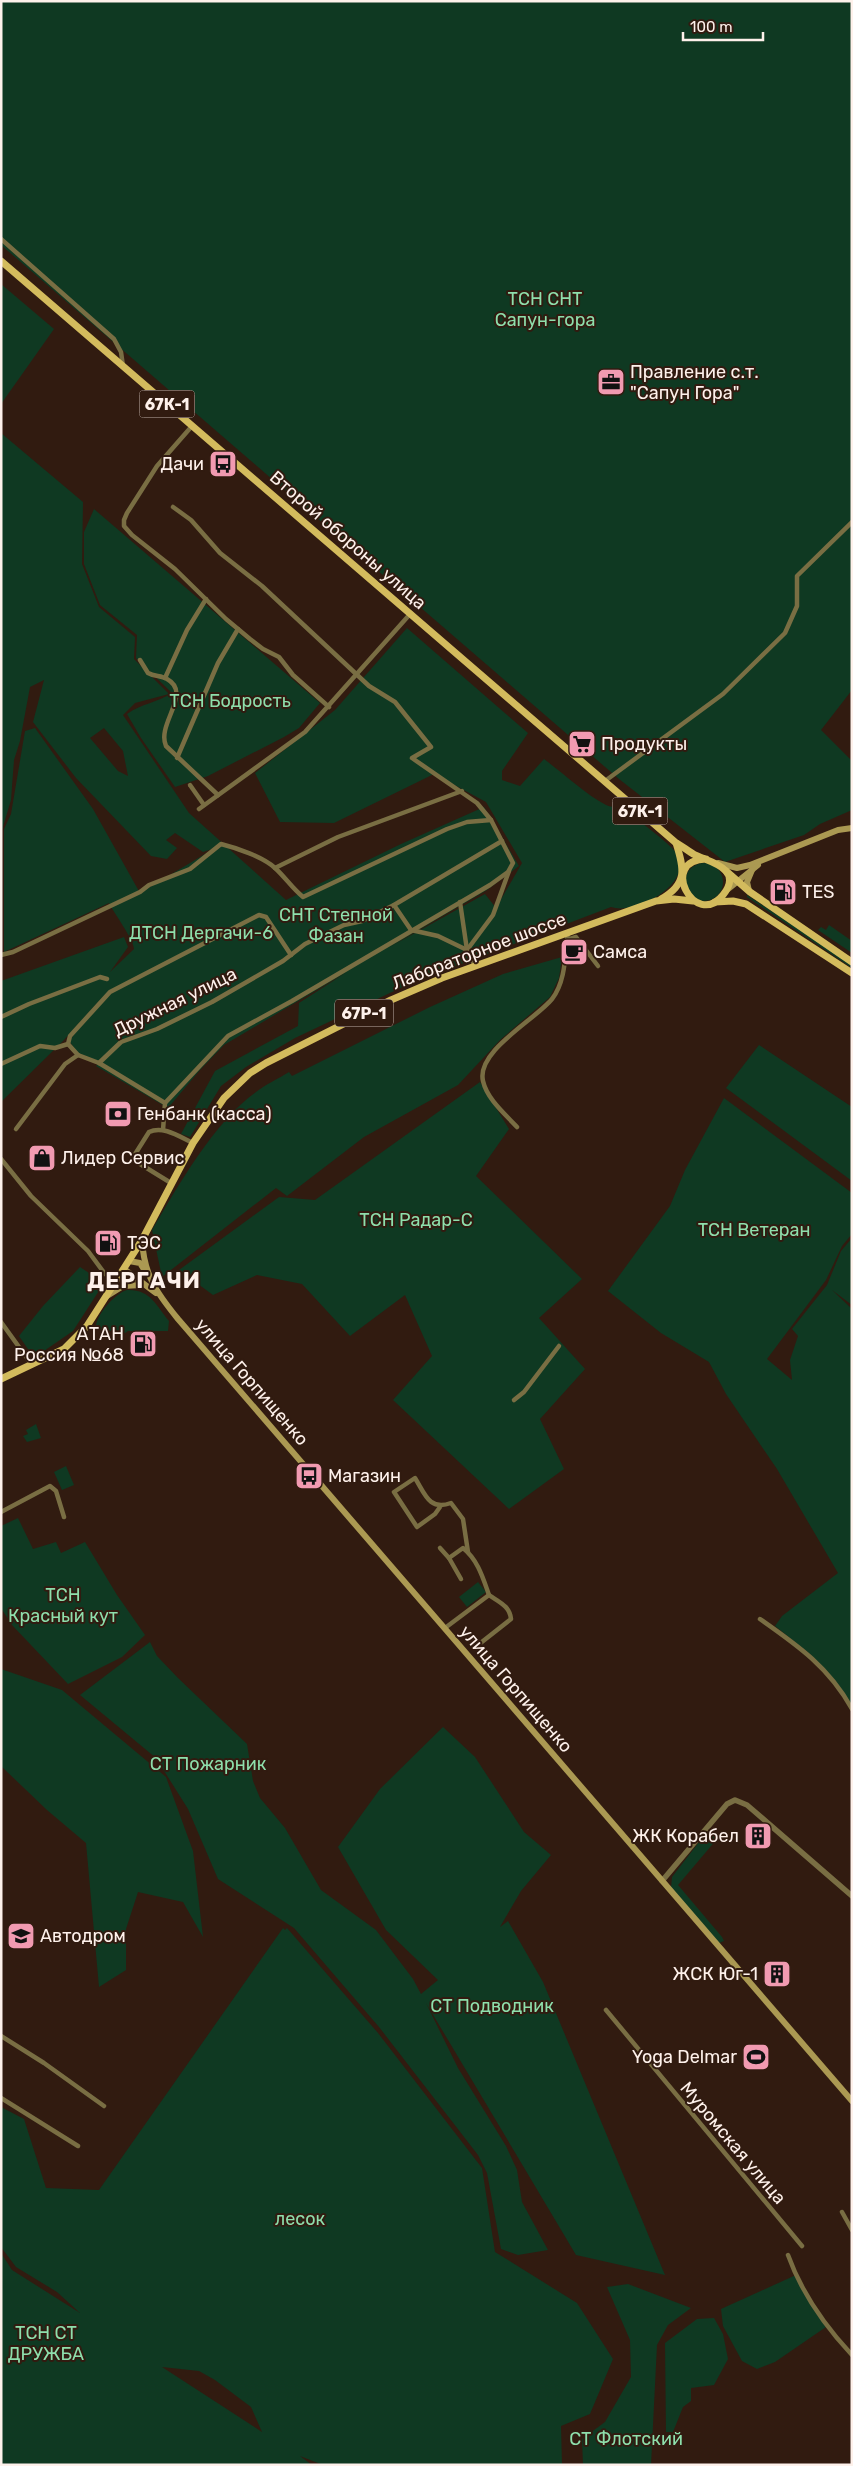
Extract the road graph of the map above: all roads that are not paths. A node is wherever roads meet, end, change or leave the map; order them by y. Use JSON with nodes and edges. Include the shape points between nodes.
{"nodes":[{"id":1,"x":1,"y":239,"type":"edge"},
{"id":2,"x":1,"y":261,"type":"edge"},
{"id":3,"x":123,"y":366,"type":"junction"},
{"id":4,"x":192,"y":426,"type":"junction"},
{"id":5,"x":173,"y":507,"type":"dead end"},
{"id":6,"x":852,"y":522,"type":"edge"},
{"id":7,"x":206,"y":599,"type":"junction"},
{"id":8,"x":411,"y":613,"type":"junction"},
{"id":9,"x":238,"y":629,"type":"junction"},
{"id":10,"x":140,"y":660,"type":"dead end"},
{"id":11,"x":357,"y":673,"type":"junction"},
{"id":12,"x":165,"y":678,"type":"junction"},
{"id":13,"x":328,"y":707,"type":"junction"},
{"id":14,"x":177,"y":758,"type":"junction"},
{"id":15,"x":605,"y":780,"type":"junction"},
{"id":16,"x":190,"y":785,"type":"dead end"},
{"id":17,"x":462,"y":791,"type":"junction"},
{"id":18,"x":218,"y":795,"type":"junction"},
{"id":19,"x":204,"y":805,"type":"junction"},
{"id":20,"x":199,"y":809,"type":"dead end"},
{"id":21,"x":491,"y":820,"type":"junction"},
{"id":22,"x":852,"y":828,"type":"edge"},
{"id":23,"x":502,"y":840,"type":"junction"},
{"id":24,"x":676,"y":842,"type":"junction"},
{"id":25,"x":706,"y":859,"type":"junction"},
{"id":26,"x":761,"y":862,"type":"junction"},
{"id":27,"x":718,"y":863,"type":"junction"},
{"id":28,"x":275,"y":868,"type":"junction"},
{"id":29,"x":510,"y":868,"type":"junction"},
{"id":30,"x":753,"y":869,"type":"junction"},
{"id":31,"x":725,"y":871,"type":"junction"},
{"id":32,"x":683,"y":877,"type":"junction"},
{"id":33,"x":737,"y":881,"type":"junction"},
{"id":34,"x":750,"y":892,"type":"junction"},
{"id":35,"x":724,"y":893,"type":"junction"},
{"id":36,"x":694,"y":901,"type":"junction"},
{"id":37,"x":460,"y":902,"type":"junction"},
{"id":38,"x":656,"y":902,"type":"junction"},
{"id":39,"x":715,"y":902,"type":"junction"},
{"id":40,"x":394,"y":905,"type":"junction"},
{"id":41,"x":411,"y":930,"type":"junction"},
{"id":42,"x":568,"y":936,"type":"junction"},
{"id":43,"x":467,"y":950,"type":"junction"},
{"id":44,"x":1,"y":955,"type":"edge"},
{"id":45,"x":292,"y":955,"type":"junction"},
{"id":46,"x":852,"y":962,"type":"edge"},
{"id":47,"x":475,"y":966,"type":"junction"},
{"id":48,"x":598,"y":966,"type":"dead end"},
{"id":49,"x":852,"y":973,"type":"edge"},
{"id":50,"x":107,"y":979,"type":"dead end"},
{"id":51,"x":1,"y":1017,"type":"edge"},
{"id":52,"x":68,"y":1044,"type":"junction"},
{"id":53,"x":78,"y":1055,"type":"junction"},
{"id":54,"x":99,"y":1063,"type":"junction"},
{"id":55,"x":1,"y":1064,"type":"edge"},
{"id":56,"x":165,"y":1103,"type":"junction"},
{"id":57,"x":516,"y":1127,"type":"dead end"},
{"id":58,"x":16,"y":1129,"type":"dead end"},
{"id":59,"x":163,"y":1130,"type":"junction"},
{"id":60,"x":193,"y":1143,"type":"junction"},
{"id":61,"x":1,"y":1160,"type":"edge"},
{"id":62,"x":171,"y":1183,"type":"junction"},
{"id":63,"x":142,"y":1240,"type":"junction"},
{"id":64,"x":128,"y":1261,"type":"junction"},
{"id":65,"x":143,"y":1267,"type":"junction"},
{"id":66,"x":124,"y":1269,"type":"junction"},
{"id":67,"x":105,"y":1274,"type":"dead end"},
{"id":68,"x":130,"y":1276,"type":"junction"},
{"id":69,"x":149,"y":1278,"type":"junction"},
{"id":70,"x":143,"y":1286,"type":"junction"},
{"id":71,"x":106,"y":1296,"type":"junction"},
{"id":72,"x":159,"y":1296,"type":"junction"},
{"id":73,"x":1,"y":1322,"type":"edge"},
{"id":74,"x":559,"y":1346,"type":"dead end"},
{"id":75,"x":32,"y":1365,"type":"junction"},
{"id":76,"x":1,"y":1379,"type":"edge"},
{"id":77,"x":514,"y":1400,"type":"dead end"},
{"id":78,"x":440,"y":1507,"type":"junction"},
{"id":79,"x":1,"y":1512,"type":"edge"},
{"id":80,"x":64,"y":1517,"type":"dead end"},
{"id":81,"x":440,"y":1548,"type":"dead end"},
{"id":82,"x":468,"y":1552,"type":"junction"},
{"id":83,"x":449,"y":1558,"type":"junction"},
{"id":84,"x":461,"y":1579,"type":"dead end"},
{"id":85,"x":489,"y":1595,"type":"junction"},
{"id":86,"x":760,"y":1619,"type":"dead end"},
{"id":87,"x":444,"y":1628,"type":"junction"},
{"id":88,"x":478,"y":1645,"type":"dead end"},
{"id":89,"x":852,"y":1709,"type":"edge"},
{"id":90,"x":662,"y":1881,"type":"junction"},
{"id":91,"x":852,"y":1896,"type":"edge"},
{"id":92,"x":606,"y":2010,"type":"dead end"},
{"id":93,"x":1,"y":2036,"type":"edge"},
{"id":94,"x":1,"y":2098,"type":"edge"},
{"id":95,"x":852,"y":2101,"type":"edge"},
{"id":96,"x":104,"y":2106,"type":"dead end"},
{"id":97,"x":78,"y":2146,"type":"dead end"},
{"id":98,"x":842,"y":2212,"type":"dead end"},
{"id":99,"x":852,"y":2230,"type":"edge"},
{"id":100,"x":802,"y":2246,"type":"dead end"},
{"id":101,"x":788,"y":2255,"type":"dead end"},
{"id":102,"x":852,"y":2355,"type":"edge"}],
"edges":[{"from":1,"to":3,"type":"street","via":[[114,339],[121,352]]},
{"from":2,"to":3,"type":"main road","name":"Второй обороны улица","number":"67К-1"},
{"from":3,"to":4,"type":"main road","name":"Второй обороны улица","number":"67К-1"},
{"from":4,"to":7,"type":"street","via":[[157,466],[124,520],[126,530],[132,536],[169,564]]},
{"from":4,"to":8,"type":"main road","name":"Второй обороны улица","number":"67К-1"},
{"from":5,"to":11,"type":"street","via":[[191,520],[220,553],[262,586]]},
{"from":6,"to":15,"type":"street","via":[[797,576],[797,606],[785,633],[722,694]]},
{"from":7,"to":9,"type":"street"},
{"from":7,"to":12,"type":"street","via":[[187,630]]},
{"from":8,"to":11,"type":"street"},
{"from":8,"to":15,"type":"main road","name":"Второй обороны улица","number":"67К-1"},
{"from":9,"to":13,"type":"street","via":[[279,657],[293,675]]},
{"from":9,"to":14,"type":"street","via":[[218,663]]},
{"from":10,"to":12,"type":"street","via":[[148,673]]},
{"from":11,"to":13,"type":"street"},
{"from":11,"to":17,"type":"street","via":[[369,686],[395,702],[431,747],[412,758]]},
{"from":12,"to":14,"type":"street","via":[[172,683],[177,696],[163,740]]},
{"from":13,"to":18,"type":"street","via":[[296,739]]},
{"from":14,"to":18,"type":"street"},
{"from":15,"to":24,"type":"main road","name":"Второй обороны улица","number":"67К-1"},
{"from":16,"to":19,"type":"street"},
{"from":17,"to":21,"type":"street"},
{"from":17,"to":28,"type":"street","via":[[338,837]]},
{"from":18,"to":19,"type":"street"},
{"from":19,"to":20,"type":"street"},
{"from":21,"to":23,"type":"street"},
{"from":21,"to":28,"type":"street","via":[[467,822],[303,897]]},
{"from":22,"to":26,"type":"main road","number":"67К-1"},
{"from":23,"to":29,"type":"street","via":[[513,862]]},
{"from":23,"to":40,"type":"street","name":"Дружная улица"},
{"from":24,"to":25,"type":"main road","number":"67К-1"},
{"from":24,"to":32,"type":"main road","number":"67К-1"},
{"from":25,"to":27,"type":"main road","number":"67К-1"},
{"from":25,"to":32,"type":"main road","via":[[691,864]]},
{"from":26,"to":27,"type":"main road","number":"67К-1","via":[[737,868]]},
{"from":26,"to":30,"type":"main road","number":"67К-1"},
{"from":27,"to":31,"type":"main road"},
{"from":28,"to":44,"type":"street","via":[[240,848],[221,844],[190,870],[149,885]]},
{"from":29,"to":37,"type":"street","via":[[490,885]]},
{"from":29,"to":43,"type":"street","via":[[492,915]]},
{"from":30,"to":33,"type":"main road","number":"67К-1"},
{"from":30,"to":34,"type":"main road","via":[[747,882]]},
{"from":31,"to":33,"type":"main road"},
{"from":31,"to":35,"type":"main road","via":[[728,880]]},
{"from":32,"to":36,"type":"main road","number":"67К-1","via":[[685,892]]},
{"from":32,"to":38,"type":"main road","name":"Лабораторное шоссе","number":"67Р-1"},
{"from":33,"to":34,"type":"main road"},
{"from":33,"to":35,"type":"main road","number":"67К-1"},
{"from":34,"to":46,"type":"main road"},
{"from":35,"to":39,"type":"main road","number":"67К-1"},
{"from":36,"to":38,"type":"main road","name":"Лабораторное шоссе","number":"67Р-1","via":[[674,899]]},
{"from":36,"to":39,"type":"main road","via":[[704,904]]},
{"from":37,"to":41,"type":"street"},
{"from":37,"to":43,"type":"street"},
{"from":38,"to":42,"type":"main road","name":"Лабораторное шоссе","number":"67Р-1"},
{"from":39,"to":49,"type":"main road","via":[[739,902],[753,909]]},
{"from":40,"to":41,"type":"street"},
{"from":40,"to":45,"type":"street","name":"Дружная улица","via":[[305,944]]},
{"from":41,"to":43,"type":"street","via":[[438,936]]},
{"from":41,"to":56,"type":"street","via":[[228,1036]]},
{"from":42,"to":47,"type":"main road","name":"Лабораторное шоссе","number":"67Р-1"},
{"from":42,"to":48,"type":"street","via":[[576,937]]},
{"from":42,"to":57,"type":"street","via":[[562,978],[552,1000],[485,1062],[482,1080],[496,1105]]},
{"from":43,"to":47,"type":"street"},
{"from":45,"to":52,"type":"street","via":[[266,918],[259,916],[110,992],[70,1036]]},
{"from":45,"to":54,"type":"street","name":"Дружная улица","via":[[212,1002],[157,1029],[121,1042]]},
{"from":47,"to":60,"type":"main road","name":"Лабораторное шоссе","number":"67Р-1","via":[[390,1000],[266,1063],[230,1092]]},
{"from":50,"to":51,"type":"street","via":[[100,977]]},
{"from":52,"to":53,"type":"street"},
{"from":52,"to":55,"type":"street","via":[[55,1048],[40,1046]]},
{"from":53,"to":54,"type":"street"},
{"from":53,"to":58,"type":"street","via":[[65,1064]]},
{"from":54,"to":56,"type":"street"},
{"from":56,"to":59,"type":"street"},
{"from":59,"to":60,"type":"street"},
{"from":59,"to":62,"type":"street","via":[[149,1132],[132,1159]]},
{"from":60,"to":62,"type":"main road","name":"Лабораторное шоссе","number":"67Р-1"},
{"from":61,"to":67,"type":"street","via":[[88,1251]]},
{"from":62,"to":63,"type":"main road","name":"Лабораторное шоссе","number":"67Р-1"},
{"from":63,"to":64,"type":"main road","name":"Лабораторное шоссе","number":"67Р-1"},
{"from":63,"to":69,"type":"main road","name":"улица Горпищенко"},
{"from":64,"to":65,"type":"main road","via":[[138,1262]]},
{"from":64,"to":66,"type":"main road","name":"Лабораторное шоссе","number":"67Р-1"},
{"from":65,"to":68,"type":"main road","via":[[140,1276]]},
{"from":65,"to":69,"type":"main road"},
{"from":66,"to":68,"type":"main road"},
{"from":66,"to":71,"type":"main road","name":"Лабораторное шоссе","number":"67Р-1"},
{"from":68,"to":70,"type":"main road","name":"улица Горпищенко"},
{"from":69,"to":72,"type":"main road","name":"улица Горпищенко"},
{"from":70,"to":71,"type":"main road","via":[[123,1286]]},
{"from":70,"to":72,"type":"main road","name":"улица Горпищенко"},
{"from":71,"to":75,"type":"main road","name":"Лабораторное шоссе","number":"67Р-1","via":[[78,1338],[64,1350]]},
{"from":72,"to":87,"type":"main road","name":"улица Горпищенко"},
{"from":73,"to":75,"type":"street"},
{"from":74,"to":77,"type":"street","via":[[524,1392]]},
{"from":75,"to":76,"type":"main road","name":"Лабораторное шоссе","number":"67Р-1"},
{"from":78,"to":78,"type":"street","via":[[433,1505],[415,1478],[394,1492],[417,1527]]},
{"from":78,"to":82,"type":"street","via":[[451,1503],[463,1519]]},
{"from":79,"to":80,"type":"street","via":[[50,1486],[56,1491]]},
{"from":81,"to":83,"type":"street"},
{"from":82,"to":83,"type":"street","via":[[463,1548]]},
{"from":82,"to":85,"type":"street","via":[[478,1566]]},
{"from":83,"to":84,"type":"street"},
{"from":85,"to":87,"type":"street"},
{"from":85,"to":88,"type":"street","via":[[507,1606],[511,1619]]},
{"from":86,"to":89,"type":"street","via":[[810,1654],[835,1682]]},
{"from":87,"to":90,"type":"main road","name":"улица Горпищенко"},
{"from":90,"to":91,"type":"street","via":[[727,1804],[735,1800],[747,1805]]},
{"from":90,"to":95,"type":"main road","name":"улица Горпищенко"},
{"from":92,"to":100,"type":"street","name":"Муромская улица"},
{"from":93,"to":96,"type":"street"},
{"from":94,"to":97,"type":"street"},
{"from":98,"to":99,"type":"street"},
{"from":101,"to":102,"type":"street","via":[[826,2327]]}]}
